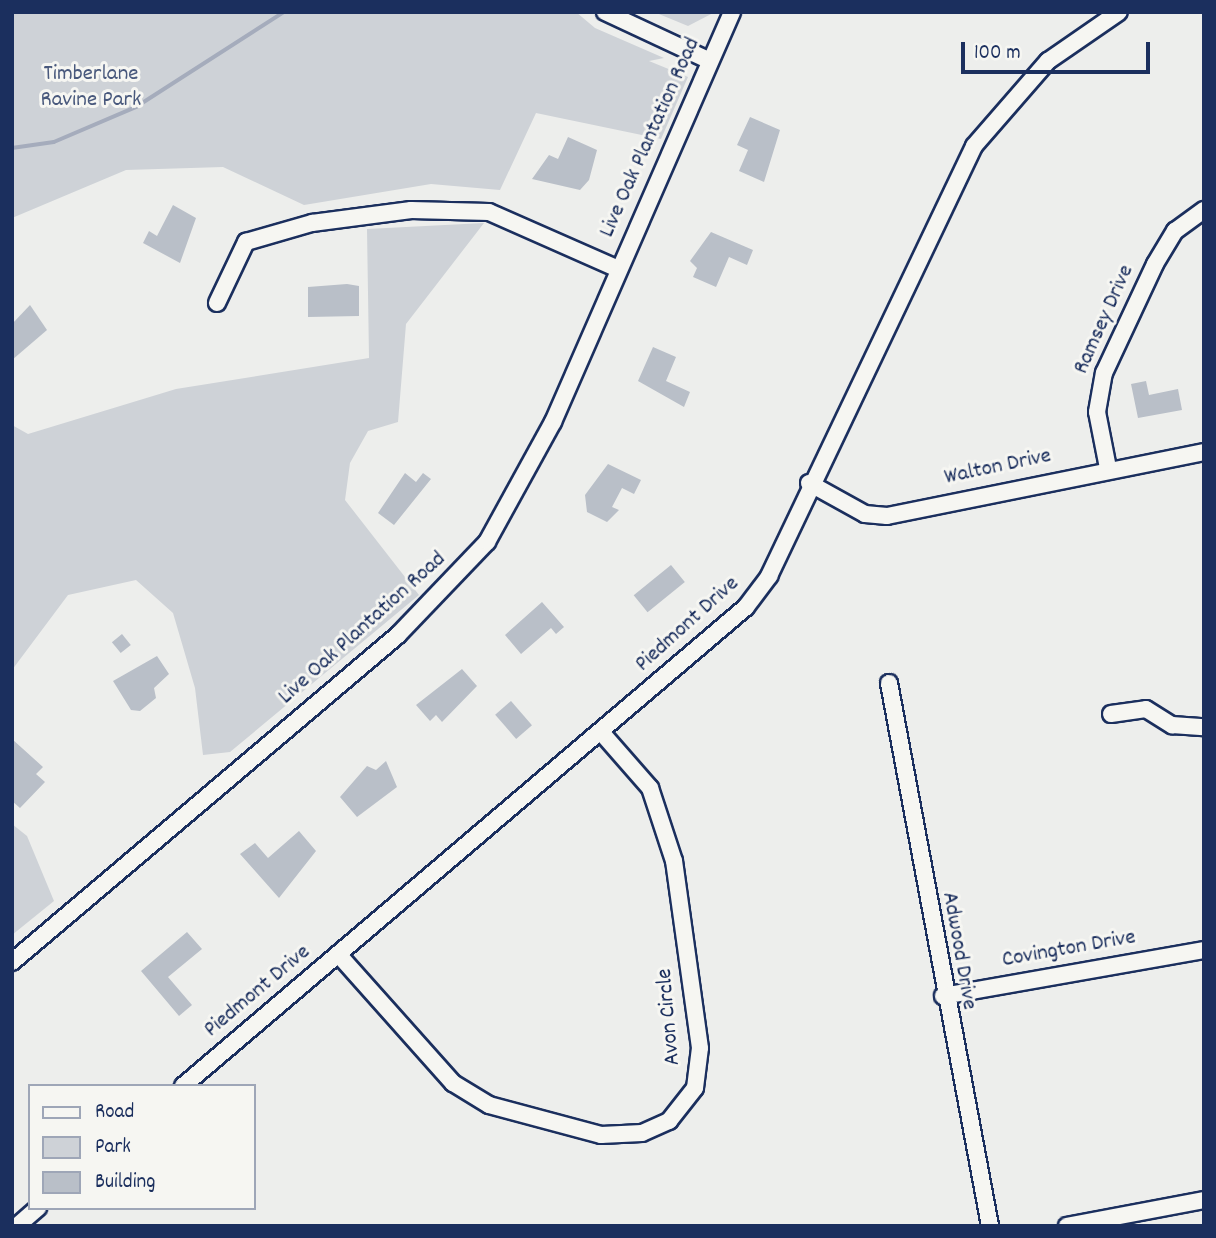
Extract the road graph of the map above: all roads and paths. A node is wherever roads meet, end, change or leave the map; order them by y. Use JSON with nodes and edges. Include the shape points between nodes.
{"nodes":[{"id":1,"x":605,"y":12,"type":"edge"},
{"id":2,"x":732,"y":12,"type":"edge"},
{"id":3,"x":1119,"y":12,"type":"edge"},
{"id":4,"x":708,"y":60,"type":"junction"},
{"id":5,"x":1204,"y":210,"type":"edge"},
{"id":6,"x":618,"y":269,"type":"junction"},
{"id":7,"x":216,"y":303,"type":"dead end"},
{"id":8,"x":1204,"y":452,"type":"edge"},
{"id":9,"x":1108,"y":468,"type":"junction"},
{"id":10,"x":809,"y":483,"type":"junction"},
{"id":11,"x":889,"y":683,"type":"dead end"},
{"id":12,"x":1111,"y":715,"type":"dead end"},
{"id":13,"x":1204,"y":727,"type":"edge"},
{"id":14,"x":601,"y":732,"type":"junction"},
{"id":15,"x":1204,"y":950,"type":"edge"},
{"id":16,"x":338,"y":954,"type":"junction"},
{"id":17,"x":12,"y":962,"type":"edge"},
{"id":18,"x":943,"y":996,"type":"junction"},
{"id":19,"x":185,"y":1084,"type":"edge"},
{"id":20,"x":1204,"y":1200,"type":"edge"},
{"id":21,"x":35,"y":1210,"type":"edge"},
{"id":22,"x":17,"y":1226,"type":"edge"},
{"id":23,"x":990,"y":1226,"type":"edge"},
{"id":24,"x":1067,"y":1226,"type":"edge"}],
"edges":[{"from":1,"to":4,"type":"street"},
{"from":2,"to":4,"type":"street","name":"Live Oak Plantation Road"},
{"from":3,"to":10,"type":"street","name":"Piedmont Drive","via":[[1048,61],[974,146]]},
{"from":4,"to":6,"type":"street","name":"Live Oak Plantation Road"},
{"from":5,"to":9,"type":"street","name":"Ramsey Drive","via":[[1175,231],[1104,373],[1097,412]]},
{"from":6,"to":7,"type":"street","via":[[489,212],[411,210],[312,223],[246,242]]},
{"from":6,"to":17,"type":"street","name":"Live Oak Plantation Road","via":[[524,485],[459,576],[398,635]]},
{"from":8,"to":9,"type":"street","name":"Walton Drive"},
{"from":9,"to":10,"type":"street","name":"Walton Drive","via":[[887,516],[865,514]]},
{"from":10,"to":14,"type":"street","name":"Piedmont Drive","via":[[754,597]]},
{"from":11,"to":18,"type":"street","name":"Adwood Drive"},
{"from":12,"to":13,"type":"street","via":[[1146,709],[1172,725]]},
{"from":14,"to":16,"type":"street","name":"Piedmont Drive"},
{"from":14,"to":16,"type":"street","name":"Avon Circle","via":[[655,797],[674,861],[700,1048],[695,1088],[669,1121],[642,1133],[601,1135],[489,1105],[453,1083]]},
{"from":15,"to":18,"type":"street","name":"Covington Drive"},
{"from":16,"to":19,"type":"street","name":"Piedmont Drive"},
{"from":18,"to":23,"type":"street","name":"Adwood Drive"},
{"from":20,"to":24,"type":"street"},
{"from":21,"to":22,"type":"street"}]}
